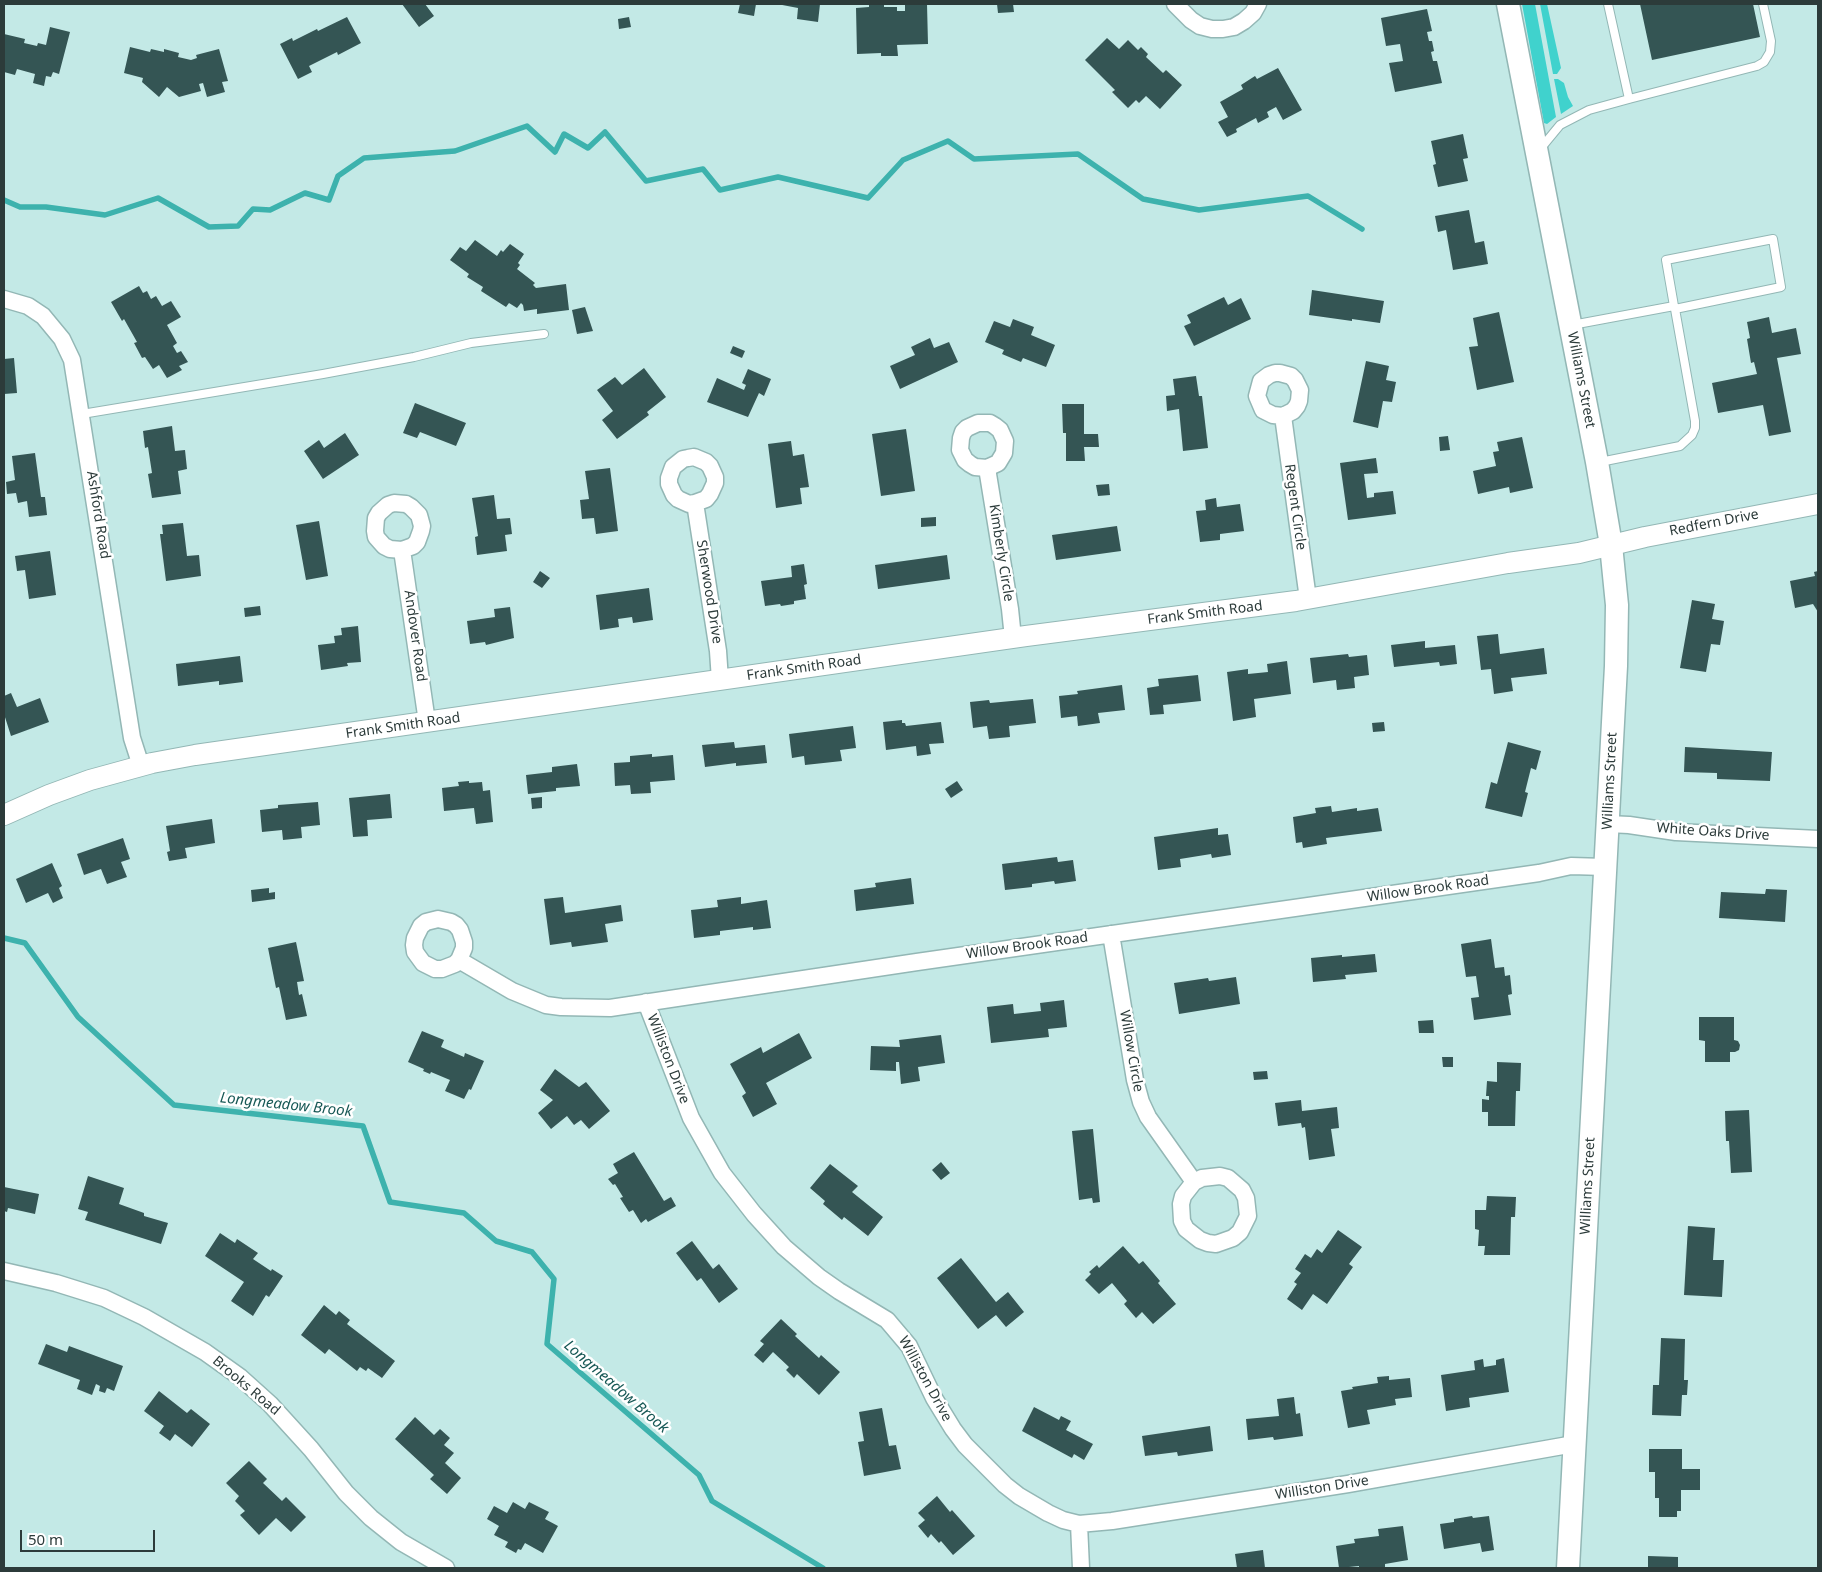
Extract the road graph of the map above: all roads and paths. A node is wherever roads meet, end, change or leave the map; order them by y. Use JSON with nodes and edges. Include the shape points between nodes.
{"nodes":[{"id":1,"x":1175,"y":4,"type":"edge"},
{"id":2,"x":1258,"y":4,"type":"edge"},
{"id":3,"x":1508,"y":4,"type":"edge"},
{"id":4,"x":1608,"y":4,"type":"edge"},
{"id":5,"x":1763,"y":4,"type":"edge"},
{"id":6,"x":1629,"y":99,"type":"junction"},
{"id":7,"x":1536,"y":154,"type":"junction"},
{"id":8,"x":4,"y":299,"type":"edge"},
{"id":9,"x":1674,"y":307,"type":"junction"},
{"id":10,"x":1570,"y":326,"type":"junction"},
{"id":11,"x":544,"y":334,"type":"dead end"},
{"id":12,"x":82,"y":414,"type":"junction"},
{"id":13,"x":1283,"y":416,"type":"dead end"},
{"id":14,"x":1597,"y":462,"type":"junction"},
{"id":15,"x":987,"y":468,"type":"dead end"},
{"id":16,"x":695,"y":503,"type":"dead end"},
{"id":17,"x":1818,"y":504,"type":"edge"},
{"id":18,"x":1610,"y":545,"type":"junction"},
{"id":19,"x":402,"y":550,"type":"dead end"},
{"id":20,"x":1308,"y":599,"type":"junction"},
{"id":21,"x":1013,"y":638,"type":"junction"},
{"id":22,"x":720,"y":680,"type":"junction"},
{"id":23,"x":427,"y":722,"type":"junction"},
{"id":24,"x":141,"y":766,"type":"junction"},
{"id":25,"x":4,"y":815,"type":"edge"},
{"id":26,"x":1608,"y":824,"type":"junction"},
{"id":27,"x":1818,"y":839,"type":"edge"},
{"id":28,"x":1605,"y":867,"type":"junction"},
{"id":29,"x":1111,"y":934,"type":"junction"},
{"id":30,"x":459,"y":960,"type":"dead end"},
{"id":31,"x":646,"y":1002,"type":"junction"},
{"id":32,"x":1194,"y":1182,"type":"junction"},
{"id":33,"x":4,"y":1271,"type":"edge"},
{"id":34,"x":1574,"y":1444,"type":"junction"},
{"id":35,"x":1078,"y":1524,"type":"junction"},
{"id":36,"x":446,"y":1568,"type":"edge"},
{"id":37,"x":1081,"y":1568,"type":"edge"},
{"id":38,"x":1568,"y":1568,"type":"edge"}],
"edges":[{"from":1,"to":2,"type":"street","via":[[1200,26],[1223,29],[1244,21]]},
{"from":3,"to":7,"type":"main road","name":"Williams Street"},
{"from":4,"to":6,"type":"lane"},
{"from":5,"to":6,"type":"lane","via":[[1771,41],[1770,52],[1764,62]]},
{"from":6,"to":7,"type":"lane","via":[[1589,110],[1560,125]]},
{"from":7,"to":10,"type":"main road","name":"Williams Street"},
{"from":8,"to":12,"type":"street","name":"Ashford Road","via":[[28,306],[43,316],[62,339],[72,360]]},
{"from":9,"to":9,"type":"lane","via":[[1781,287],[1772,239],[1666,260]]},
{"from":9,"to":10,"type":"lane"},
{"from":9,"to":14,"type":"lane","via":[[1695,420],[1692,435],[1680,446]]},
{"from":10,"to":14,"type":"main road","name":"Williams Street"},
{"from":11,"to":12,"type":"lane","via":[[471,343],[323,374]]},
{"from":12,"to":24,"type":"street","name":"Ashford Road","via":[[132,738]]},
{"from":13,"to":20,"type":"street","name":"Regent Circle"},
{"from":14,"to":18,"type":"main road","name":"Williams Street"},
{"from":15,"to":21,"type":"street","name":"Kimberly Circle"},
{"from":16,"to":22,"type":"street","name":"Sherwood Drive"},
{"from":17,"to":18,"type":"street","name":"Redfern Drive"},
{"from":18,"to":20,"type":"street","name":"Frank Smith Road"},
{"from":18,"to":26,"type":"main road","name":"Williams Street","via":[[1616,584],[1617,635]]},
{"from":19,"to":23,"type":"street","name":"Andover Road"},
{"from":20,"to":21,"type":"street","name":"Frank Smith Road"},
{"from":21,"to":22,"type":"street","name":"Frank Smith Road"},
{"from":22,"to":23,"type":"street","name":"Frank Smith Road"},
{"from":23,"to":24,"type":"street","name":"Frank Smith Road"},
{"from":24,"to":25,"type":"street","name":"Frank Smith Road","via":[[90,780]]},
{"from":26,"to":27,"type":"street","name":"White Oaks Drive","via":[[1676,832]]},
{"from":26,"to":28,"type":"main road","name":"Williams Street"},
{"from":28,"to":29,"type":"street","name":"Willow Brook Road","via":[[1571,866]]},
{"from":28,"to":34,"type":"main road","name":"Williams Street"},
{"from":29,"to":31,"type":"street","name":"Willow Brook Road"},
{"from":29,"to":32,"type":"street","name":"Willow Circle","via":[[1139,1094],[1148,1117]]},
{"from":30,"to":31,"type":"street","name":"Willow Brook Road","via":[[512,991],[546,1005],[592,1009]]},
{"from":31,"to":35,"type":"street","name":"Williston Drive","via":[[691,1118],[722,1173],[754,1214],[784,1247],[819,1277],[895,1328],[909,1346],[948,1422],[992,1473],[1034,1506]]},
{"from":32,"to":32,"type":"street","via":[[1220,1176],[1236,1183],[1242,1190],[1248,1216],[1233,1238],[1216,1244],[1208,1243],[1192,1236],[1186,1229],[1181,1204]]},
{"from":33,"to":36,"type":"street","name":"Brooks Road","via":[[104,1298],[205,1352],[270,1404],[371,1518],[401,1542]]},
{"from":34,"to":35,"type":"street","name":"Williston Drive","via":[[1338,1486],[1112,1522]]},
{"from":34,"to":38,"type":"main road","name":"Williams Street"},
{"from":35,"to":37,"type":"street"}]}
